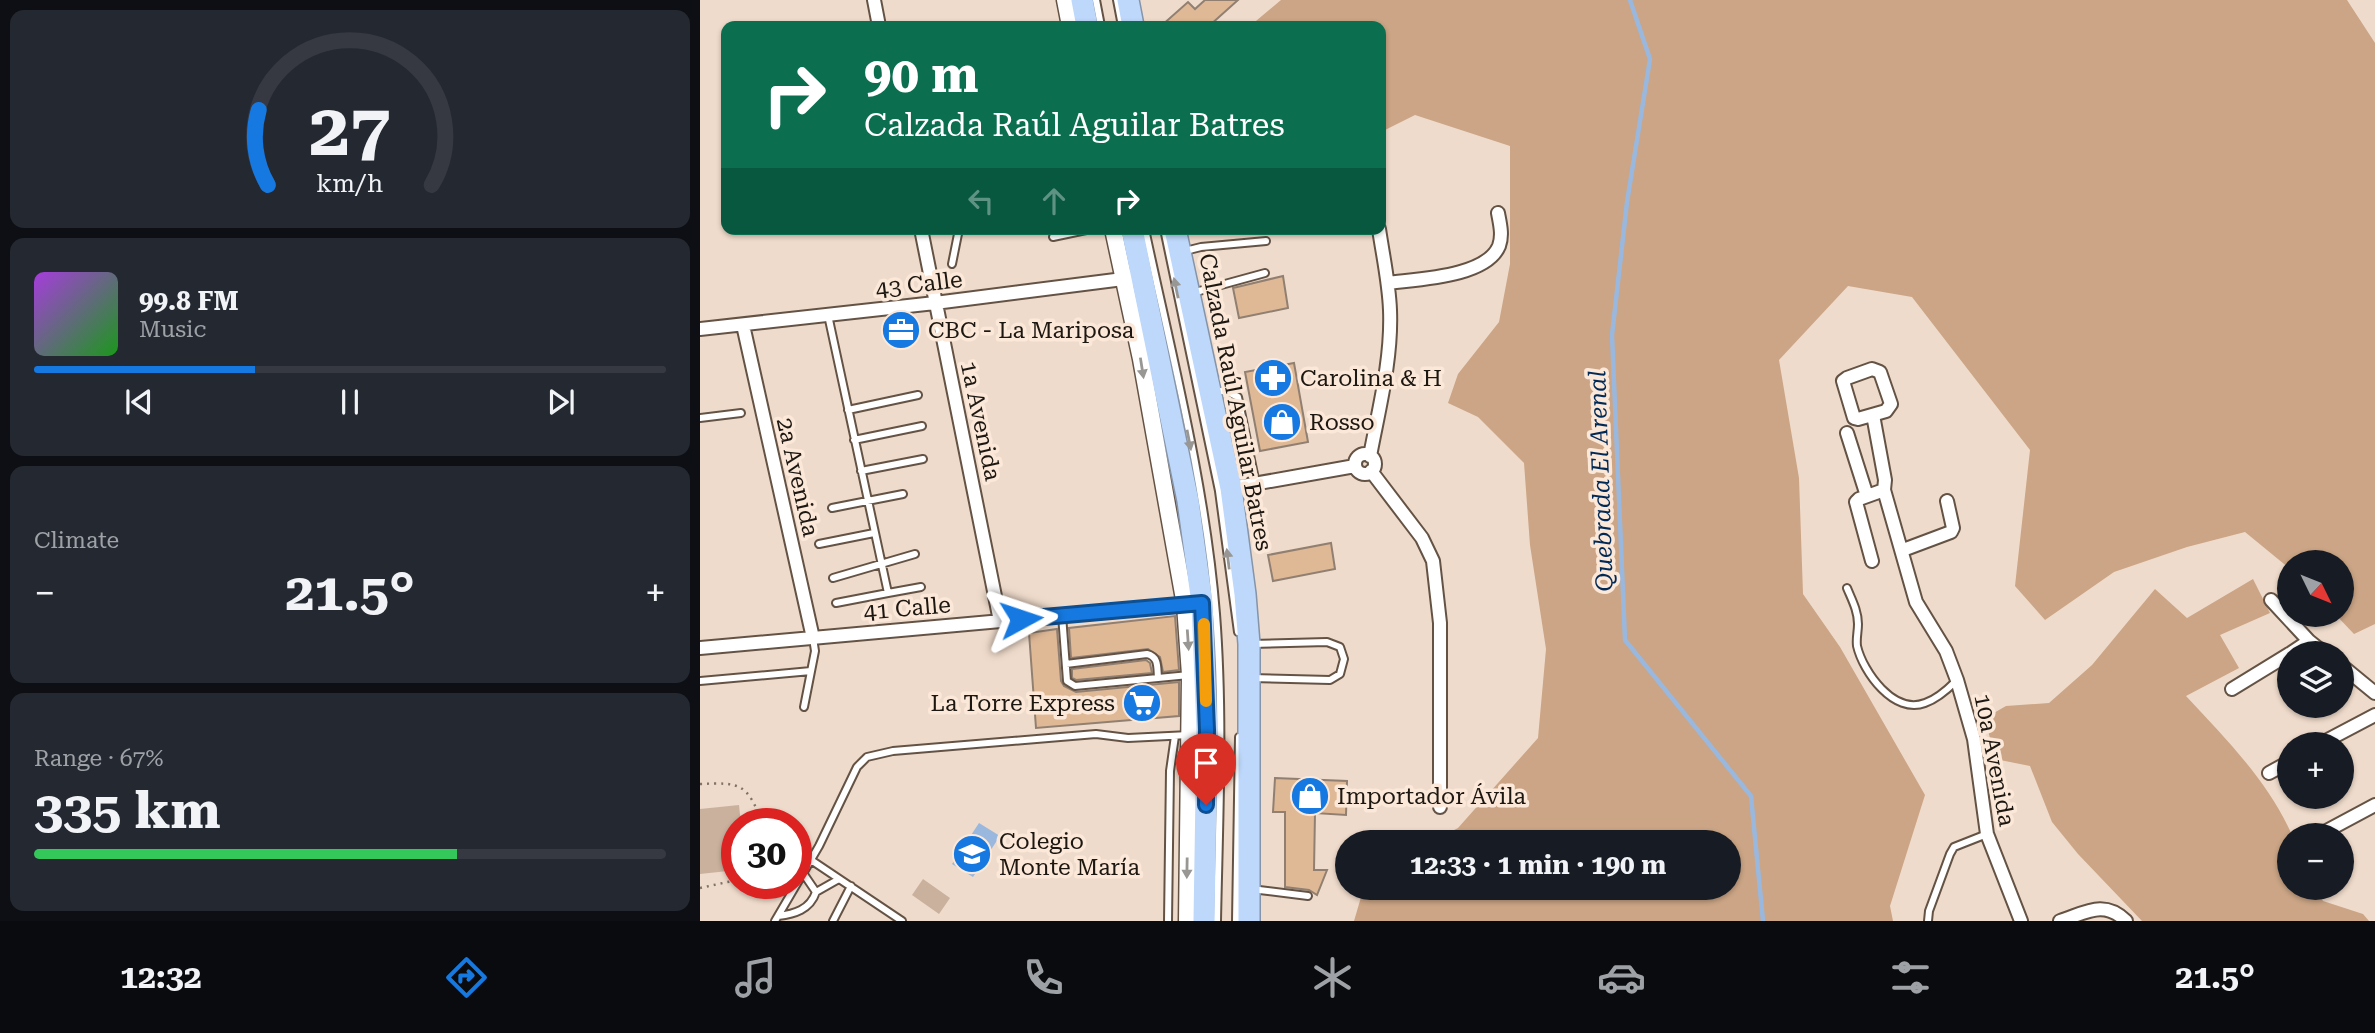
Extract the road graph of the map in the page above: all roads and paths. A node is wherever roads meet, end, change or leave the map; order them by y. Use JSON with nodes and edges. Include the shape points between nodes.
{"nodes":[{"id":1,"x":874,"y":0,"type":"edge"},
{"id":2,"x":1065,"y":0,"type":"edge"},
{"id":3,"x":1082,"y":0,"type":"edge"},
{"id":4,"x":1096,"y":0,"type":"edge"},
{"id":5,"x":1116,"y":0,"type":"edge"},
{"id":6,"x":1128,"y":0,"type":"edge"},
{"id":7,"x":878,"y":21,"type":"edge"},
{"id":8,"x":1069,"y":21,"type":"edge"},
{"id":9,"x":1086,"y":21,"type":"edge"},
{"id":10,"x":1100,"y":21,"type":"edge"},
{"id":11,"x":1121,"y":21,"type":"edge"},
{"id":12,"x":1132,"y":21,"type":"edge"},
{"id":13,"x":1498,"y":213,"type":"dead end"},
{"id":14,"x":921,"y":235,"type":"edge"},
{"id":15,"x":959,"y":235,"type":"edge"},
{"id":16,"x":1059,"y":235,"type":"edge"},
{"id":17,"x":1115,"y":235,"type":"edge"},
{"id":18,"x":1132,"y":235,"type":"edge"},
{"id":19,"x":1146,"y":235,"type":"edge"},
{"id":20,"x":1165,"y":235,"type":"edge"},
{"id":21,"x":1176,"y":235,"type":"edge"},
{"id":22,"x":1380,"y":235,"type":"edge"},
{"id":23,"x":1053,"y":237,"type":"dead end"},
{"id":24,"x":1266,"y":241,"type":"dead end"},
{"id":25,"x":1180,"y":252,"type":"junction"},
{"id":26,"x":952,"y":264,"type":"dead end"},
{"id":27,"x":1265,"y":273,"type":"dead end"},
{"id":28,"x":1133,"y":278,"type":"junction"},
{"id":29,"x":1388,"y":283,"type":"junction"},
{"id":30,"x":1190,"y":293,"type":"junction"},
{"id":31,"x":935,"y":303,"type":"junction"},
{"id":32,"x":828,"y":315,"type":"junction"},
{"id":33,"x":743,"y":325,"type":"junction"},
{"id":34,"x":700,"y":329,"type":"edge"},
{"id":35,"x":1210,"y":392,"type":"junction"},
{"id":36,"x":918,"y":395,"type":"dead end"},
{"id":37,"x":848,"y":410,"type":"junction"},
{"id":38,"x":741,"y":414,"type":"dead end"},
{"id":39,"x":1873,"y":415,"type":"junction"},
{"id":40,"x":700,"y":418,"type":"edge"},
{"id":41,"x":922,"y":426,"type":"dead end"},
{"id":42,"x":1847,"y":433,"type":"dead end"},
{"id":43,"x":854,"y":440,"type":"junction"},
{"id":44,"x":1370,"y":456,"type":"junction"},
{"id":45,"x":923,"y":459,"type":"dead end"},
{"id":46,"x":1355,"y":466,"type":"junction"},
{"id":47,"x":861,"y":471,"type":"junction"},
{"id":48,"x":1371,"y":471,"type":"junction"},
{"id":49,"x":1256,"y":484,"type":"junction"},
{"id":50,"x":1231,"y":488,"type":"junction"},
{"id":51,"x":1884,"y":490,"type":"junction"},
{"id":52,"x":903,"y":494,"type":"dead end"},
{"id":53,"x":1867,"y":496,"type":"junction"},
{"id":54,"x":868,"y":500,"type":"junction"},
{"id":55,"x":1947,"y":500,"type":"dead end"},
{"id":56,"x":832,"y":508,"type":"dead end"},
{"id":57,"x":874,"y":533,"type":"junction"},
{"id":58,"x":818,"y":544,"type":"dead end"},
{"id":59,"x":1903,"y":550,"type":"junction"},
{"id":60,"x":915,"y":554,"type":"dead end"},
{"id":61,"x":1872,"y":561,"type":"dead end"},
{"id":62,"x":881,"y":565,"type":"junction"},
{"id":63,"x":833,"y":578,"type":"dead end"},
{"id":64,"x":921,"y":587,"type":"dead end"},
{"id":65,"x":1847,"y":588,"type":"dead end"},
{"id":66,"x":888,"y":593,"type":"junction"},
{"id":67,"x":2271,"y":600,"type":"dead end"},
{"id":68,"x":836,"y":603,"type":"dead end"},
{"id":69,"x":1194,"y":604,"type":"junction"},
{"id":70,"x":1062,"y":615,"type":"junction"},
{"id":71,"x":1000,"y":621,"type":"junction"},
{"id":72,"x":813,"y":638,"type":"junction"},
{"id":73,"x":2309,"y":641,"type":"edge"},
{"id":74,"x":1244,"y":642,"type":"junction"},
{"id":75,"x":700,"y":648,"type":"edge"},
{"id":76,"x":2277,"y":661,"type":"edge"},
{"id":77,"x":1066,"y":664,"type":"junction"},
{"id":78,"x":811,"y":671,"type":"junction"},
{"id":79,"x":1190,"y":675,"type":"junction"},
{"id":80,"x":2354,"y":676,"type":"edge"},
{"id":81,"x":1158,"y":678,"type":"junction"},
{"id":82,"x":1249,"y":678,"type":"junction"},
{"id":83,"x":1957,"y":680,"type":"junction"},
{"id":84,"x":700,"y":681,"type":"edge"},
{"id":85,"x":2232,"y":689,"type":"dead end"},
{"id":86,"x":2375,"y":693,"type":"edge"},
{"id":87,"x":804,"y":707,"type":"dead end"},
{"id":88,"x":2375,"y":715,"type":"edge"},
{"id":89,"x":1238,"y":728,"type":"dead end"},
{"id":90,"x":2343,"y":732,"type":"edge"},
{"id":91,"x":1182,"y":735,"type":"junction"},
{"id":92,"x":2277,"y":769,"type":"edge"},
{"id":93,"x":2269,"y":773,"type":"dead end"},
{"id":94,"x":700,"y":784,"type":"edge"},
{"id":95,"x":2375,"y":805,"type":"edge"},
{"id":96,"x":1440,"y":807,"type":"dead end"},
{"id":97,"x":757,"y":808,"type":"edge"},
{"id":98,"x":2341,"y":823,"type":"edge"},
{"id":99,"x":1987,"y":834,"type":"junction"},
{"id":100,"x":812,"y":858,"type":"edge"},
{"id":101,"x":812,"y":861,"type":"edge"},
{"id":102,"x":839,"y":879,"type":"junction"},
{"id":103,"x":721,"y":883,"type":"edge"},
{"id":104,"x":812,"y":886,"type":"edge"},
{"id":105,"x":851,"y":887,"type":"junction"},
{"id":106,"x":700,"y":888,"type":"edge"},
{"id":107,"x":1249,"y":889,"type":"junction"},
{"id":108,"x":816,"y":892,"type":"junction"},
{"id":109,"x":1308,"y":896,"type":"dead end"},
{"id":110,"x":788,"y":899,"type":"edge"},
{"id":111,"x":776,"y":919,"type":"edge"},
{"id":112,"x":833,"y":921,"type":"edge"},
{"id":113,"x":902,"y":921,"type":"edge"},
{"id":114,"x":1168,"y":921,"type":"edge"},
{"id":115,"x":1186,"y":921,"type":"edge"},
{"id":116,"x":1204,"y":921,"type":"edge"},
{"id":117,"x":1217,"y":921,"type":"edge"},
{"id":118,"x":1236,"y":921,"type":"edge"},
{"id":119,"x":1249,"y":921,"type":"edge"},
{"id":120,"x":1928,"y":921,"type":"edge"},
{"id":121,"x":2021,"y":921,"type":"edge"},
{"id":122,"x":2060,"y":921,"type":"edge"},
{"id":123,"x":2126,"y":921,"type":"edge"}],
"edges":[{"from":1,"to":7,"type":"street"},
{"from":2,"to":8,"type":"street"},
{"from":3,"to":9,"type":"highway"},
{"from":4,"to":10,"type":"lane"},
{"from":5,"to":11,"type":"lane"},
{"from":6,"to":12,"type":"highway"},
{"from":13,"to":29,"type":"street","via":[[1499,244],[1483,265]]},
{"from":14,"to":31,"type":"street","name":"1a Avenida"},
{"from":15,"to":26,"type":"lane"},
{"from":16,"to":23,"type":"lane"},
{"from":17,"to":28,"type":"street"},
{"from":18,"to":28,"type":"highway"},
{"from":19,"to":117,"type":"lane","one_way":true,"via":[[1192,455],[1215,603]]},
{"from":74,"to":20,"type":"lane","one_way":true,"via":[[1219,491]]},
{"from":21,"to":25,"type":"highway","name":"Calzada Raúl Aguilar Batres"},
{"from":22,"to":29,"type":"street"},
{"from":24,"to":25,"type":"lane"},
{"from":25,"to":30,"type":"highway","name":"Calzada Raúl Aguilar Batres"},
{"from":27,"to":30,"type":"lane"},
{"from":28,"to":31,"type":"street","name":"43 Calle"},
{"from":28,"to":69,"type":"highway","one_way":true,"via":[[1188,501]]},
{"from":29,"to":44,"type":"street","via":[[1390,339]]},
{"from":30,"to":35,"type":"highway","name":"Calzada Raúl Aguilar Batres"},
{"from":31,"to":32,"type":"street","name":"43 Calle"},
{"from":31,"to":71,"type":"street","name":"1a Avenida"},
{"from":32,"to":33,"type":"street","name":"43 Calle"},
{"from":32,"to":37,"type":"lane"},
{"from":33,"to":34,"type":"street","name":"43 Calle"},
{"from":33,"to":72,"type":"street","name":"2a Avenida"},
{"from":35,"to":49,"type":"lane","via":[[1226,391],[1238,397]]},
{"from":35,"to":50,"type":"highway","name":"Calzada Raúl Aguilar Batres"},
{"from":36,"to":37,"type":"lane"},
{"from":37,"to":43,"type":"lane"},
{"from":38,"to":40,"type":"lane"},
{"from":39,"to":39,"type":"street","via":[[1891,404],[1880,372],[1872,369],[1844,379],[1854,418]]},
{"from":39,"to":51,"type":"street","name":"10a Avenida"},
{"from":41,"to":43,"type":"lane"},
{"from":42,"to":53,"type":"street"},
{"from":43,"to":47,"type":"lane"},
{"from":44,"to":46,"type":"street","via":[[1360,455]]},
{"from":44,"to":48,"type":"street","via":[[1374,461]]},
{"from":45,"to":47,"type":"lane"},
{"from":46,"to":48,"type":"street","via":[[1360,472]]},
{"from":46,"to":49,"type":"street"},
{"from":47,"to":54,"type":"lane"},
{"from":48,"to":96,"type":"street","via":[[1422,538],[1433,561],[1440,623]]},
{"from":49,"to":50,"type":"street"},
{"from":50,"to":74,"type":"highway","name":"Calzada Raúl Aguilar Batres"},
{"from":51,"to":53,"type":"street"},
{"from":51,"to":59,"type":"street","name":"10a Avenida"},
{"from":52,"to":54,"type":"lane"},
{"from":53,"to":61,"type":"street","via":[[1859,499],[1856,507]]},
{"from":54,"to":56,"type":"lane"},
{"from":54,"to":57,"type":"lane"},
{"from":55,"to":59,"type":"street","via":[[1951,532]]},
{"from":57,"to":58,"type":"lane"},
{"from":57,"to":62,"type":"lane"},
{"from":59,"to":83,"type":"street","name":"10a Avenida","via":[[1916,602]]},
{"from":60,"to":62,"type":"lane"},
{"from":62,"to":63,"type":"lane"},
{"from":62,"to":66,"type":"lane"},
{"from":64,"to":66,"type":"lane"},
{"from":65,"to":83,"type":"lane","via":[[1856,609],[1860,653],[1889,695],[1909,705],[1926,703]]},
{"from":66,"to":68,"type":"lane"},
{"from":67,"to":73,"type":"street"},
{"from":69,"to":70,"type":"street","name":"41 Calle"},
{"from":69,"to":79,"type":"street","one_way":true},
{"from":69,"to":116,"type":"highway","via":[[1207,730]]},
{"from":70,"to":71,"type":"street","name":"41 Calle"},
{"from":70,"to":77,"type":"lane"},
{"from":71,"to":72,"type":"street","name":"41 Calle"},
{"from":72,"to":75,"type":"street","name":"41 Calle"},
{"from":72,"to":78,"type":"lane"},
{"from":74,"to":82,"type":"highway","name":"Calzada Raúl Aguilar Batres"},
{"from":74,"to":82,"type":"lane","via":[[1326,642],[1340,647],[1344,659],[1340,674],[1330,680]]},
{"from":76,"to":85,"type":"street"},
{"from":77,"to":81,"type":"lane","via":[[1067,681],[1075,686]]},
{"from":77,"to":81,"type":"lane","via":[[1147,654],[1157,660]]},
{"from":78,"to":84,"type":"lane"},
{"from":78,"to":87,"type":"lane"},
{"from":79,"to":81,"type":"lane"},
{"from":79,"to":91,"type":"street"},
{"from":80,"to":86,"type":"street"},
{"from":82,"to":107,"type":"highway","name":"Calzada Raúl Aguilar Batres"},
{"from":83,"to":99,"type":"street","name":"10a Avenida","via":[[1974,739]]},
{"from":88,"to":90,"type":"street"},
{"from":89,"to":118,"type":"lane"},
{"from":91,"to":100,"type":"lane","via":[[1128,738],[1096,734],[867,757],[857,766]]},
{"from":91,"to":114,"type":"lane","via":[[1170,771]]},
{"from":91,"to":115,"type":"street","one_way":true},
{"from":92,"to":93,"type":"street"},
{"from":94,"to":97,"type":"path","via":[[731,783]]},
{"from":95,"to":98,"type":"street"},
{"from":99,"to":120,"type":"lane","via":[[1950,853]]},
{"from":99,"to":121,"type":"street","name":"10a Avenida"},
{"from":101,"to":102,"type":"lane"},
{"from":102,"to":105,"type":"lane"},
{"from":102,"to":108,"type":"lane"},
{"from":103,"to":106,"type":"path"},
{"from":104,"to":108,"type":"lane"},
{"from":105,"to":112,"type":"lane"},
{"from":105,"to":113,"type":"lane"},
{"from":107,"to":109,"type":"lane"},
{"from":107,"to":119,"type":"highway","name":"Calzada Raúl Aguilar Batres"},
{"from":108,"to":111,"type":"lane","via":[[805,908]]},
{"from":110,"to":111,"type":"lane"},
{"from":122,"to":123,"type":"street","via":[[2101,908],[2114,910]]}]}
